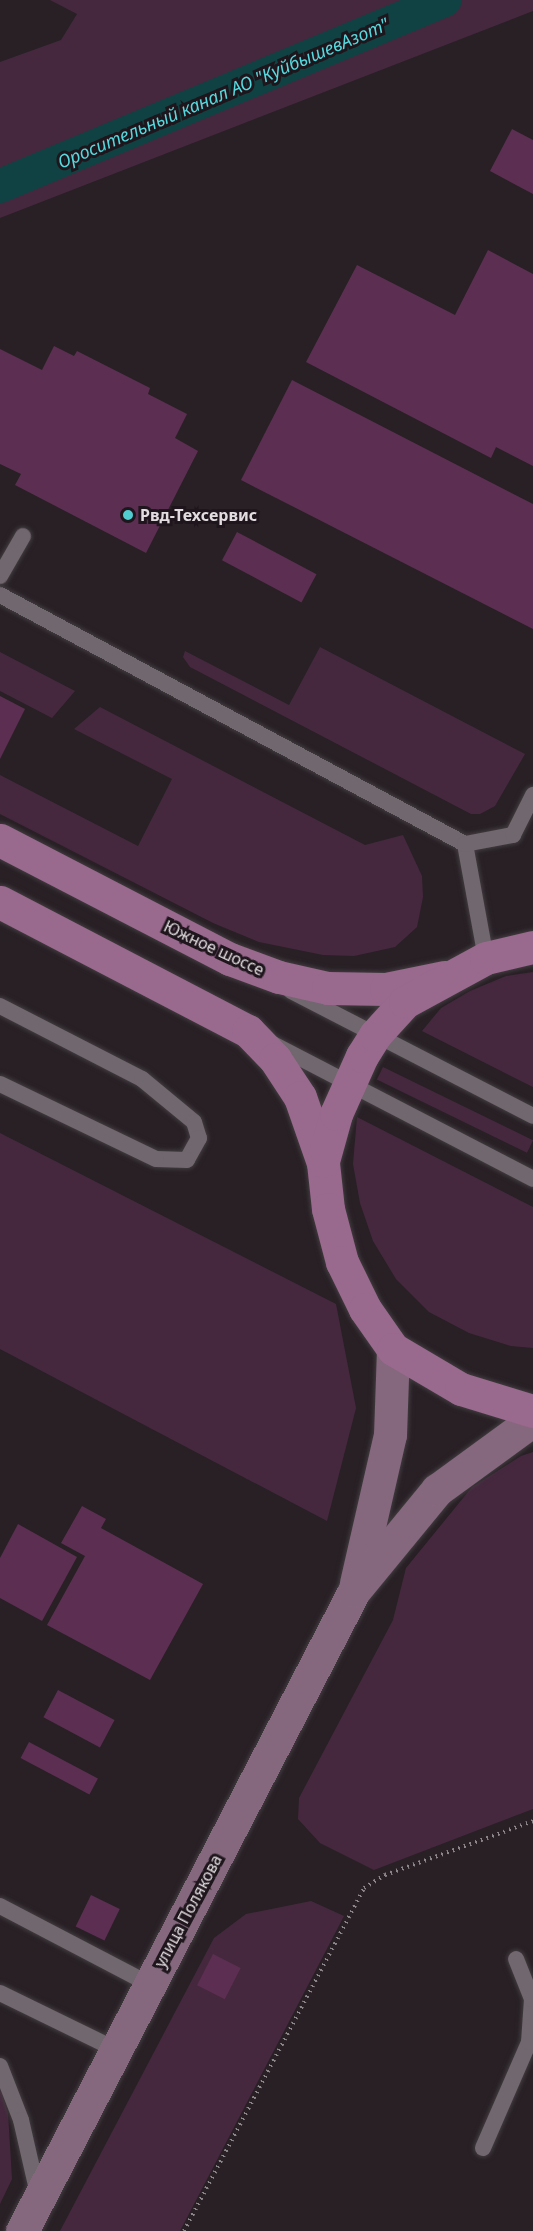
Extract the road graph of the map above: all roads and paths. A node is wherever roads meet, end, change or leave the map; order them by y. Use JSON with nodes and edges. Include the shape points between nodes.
{"nodes":[{"id":1,"x":23,"y":536,"type":"dead end"},
{"id":2,"x":0,"y":576,"type":"edge"},
{"id":3,"x":0,"y":595,"type":"edge"},
{"id":4,"x":533,"y":795,"type":"edge"},
{"id":5,"x":0,"y":840,"type":"edge"},
{"id":6,"x":465,"y":844,"type":"junction"},
{"id":7,"x":0,"y":902,"type":"edge"},
{"id":8,"x":517,"y":949,"type":"edge"},
{"id":9,"x":230,"y":959,"type":"junction"},
{"id":10,"x":445,"y":977,"type":"junction"},
{"id":11,"x":0,"y":1006,"type":"edge"},
{"id":12,"x":248,"y":1031,"type":"junction"},
{"id":13,"x":375,"y":1035,"type":"junction"},
{"id":14,"x":349,"y":1083,"type":"junction"},
{"id":15,"x":0,"y":1084,"type":"edge"},
{"id":16,"x":533,"y":1116,"type":"edge"},
{"id":17,"x":323,"y":1163,"type":"junction"},
{"id":18,"x":533,"y":1179,"type":"edge"},
{"id":19,"x":393,"y":1349,"type":"junction"},
{"id":20,"x":533,"y":1411,"type":"edge"},
{"id":21,"x":533,"y":1420,"type":"edge"},
{"id":22,"x":354,"y":1591,"type":"junction"},
{"id":23,"x":533,"y":1821,"type":"edge"},
{"id":24,"x":0,"y":1906,"type":"edge"},
{"id":25,"x":516,"y":1959,"type":"dead end"},
{"id":26,"x":149,"y":1984,"type":"junction"},
{"id":27,"x":0,"y":1993,"type":"edge"},
{"id":28,"x":117,"y":2050,"type":"junction"},
{"id":29,"x":0,"y":2066,"type":"edge"},
{"id":30,"x":483,"y":2148,"type":"dead end"},
{"id":31,"x":39,"y":2198,"type":"junction"},
{"id":32,"x":22,"y":2231,"type":"edge"},
{"id":33,"x":184,"y":2231,"type":"edge"}],
"edges":[{"from":1,"to":2,"type":"lane"},
{"from":3,"to":6,"type":"lane"},
{"from":4,"to":6,"type":"lane","via":[[513,835]]},
{"from":5,"to":9,"type":"main road","name":"Южное шоссе"},
{"from":6,"to":8,"type":"lane"},
{"from":7,"to":12,"type":"main road","name":"Южное шоссе"},
{"from":8,"to":10,"type":"main road","name":"Южное шоссе"},
{"from":9,"to":10,"type":"main road","name":"Южное шоссе","via":[[279,977],[328,988],[386,989]]},
{"from":9,"to":13,"type":"lane"},
{"from":10,"to":13,"type":"main road","name":"Южное шоссе","via":[[405,1002]]},
{"from":11,"to":15,"type":"lane","via":[[142,1079],[194,1122],[199,1138],[187,1160],[156,1160]]},
{"from":12,"to":14,"type":"lane"},
{"from":12,"to":17,"type":"main road","name":"Южное шоссе","via":[[275,1059],[300,1097]]},
{"from":13,"to":14,"type":"main road","name":"Южное шоссе"},
{"from":13,"to":16,"type":"lane"},
{"from":14,"to":17,"type":"main road","name":"Южное шоссе"},
{"from":14,"to":18,"type":"lane"},
{"from":17,"to":19,"type":"main road","name":"Южное шоссе","via":[[327,1209],[342,1262],[365,1309]]},
{"from":19,"to":20,"type":"main road","name":"Южное шоссе","via":[[461,1389]]},
{"from":19,"to":22,"type":"main road","name":"улица Полякова","via":[[390,1435]]},
{"from":21,"to":22,"type":"main road","name":"улица Полякова","via":[[437,1490]]},
{"from":22,"to":26,"type":"main road","name":"улица Полякова"},
{"from":23,"to":33,"type":"path","via":[[385,1875],[364,1888]]},
{"from":24,"to":26,"type":"lane"},
{"from":25,"to":30,"type":"lane","via":[[532,2000],[529,2042]]},
{"from":26,"to":28,"type":"main road","name":"улица Полякова"},
{"from":27,"to":28,"type":"lane"},
{"from":28,"to":31,"type":"main road","name":"улица Полякова"},
{"from":29,"to":31,"type":"lane","via":[[21,2120]]},
{"from":31,"to":32,"type":"main road","name":"улица Полякова"}]}
